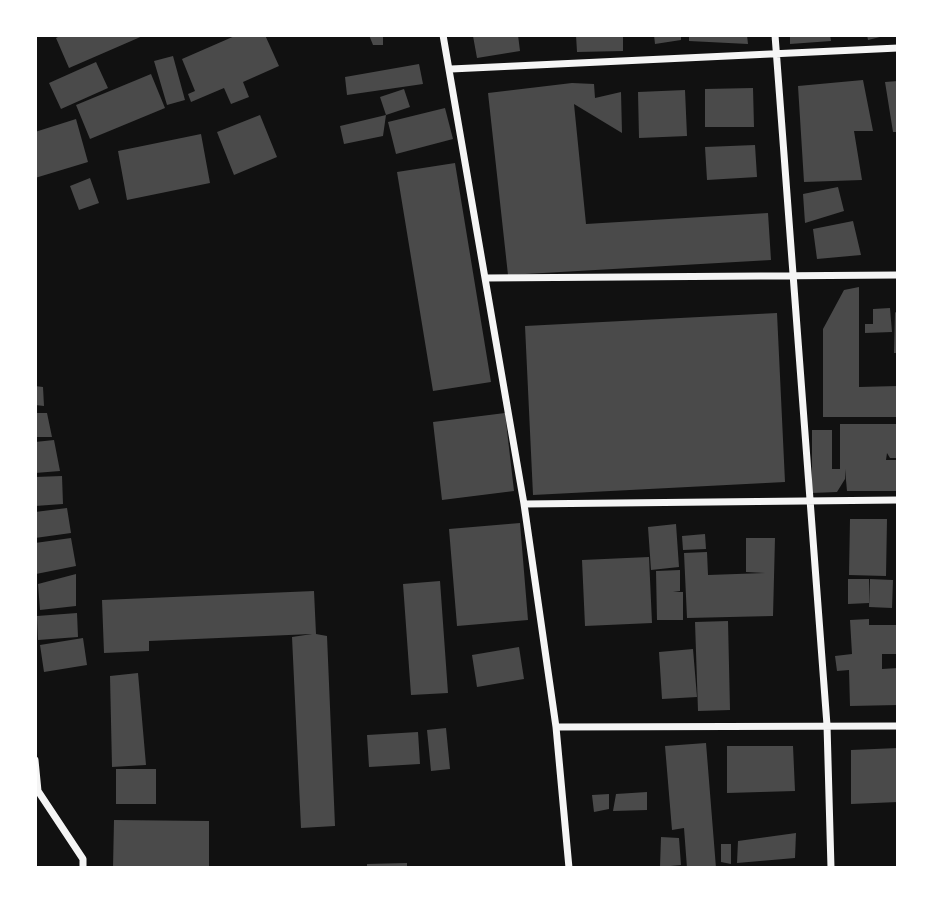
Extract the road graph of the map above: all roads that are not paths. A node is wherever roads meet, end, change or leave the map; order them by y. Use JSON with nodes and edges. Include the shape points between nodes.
{"nodes":[{"id":1,"x":443,"y":35,"type":"edge"},
{"id":2,"x":775,"y":35,"type":"edge"},
{"id":3,"x":898,"y":48,"type":"edge"},
{"id":4,"x":776,"y":52,"type":"junction"},
{"id":5,"x":451,"y":69,"type":"junction"},
{"id":6,"x":898,"y":275,"type":"edge"},
{"id":7,"x":791,"y":276,"type":"junction"},
{"id":8,"x":486,"y":278,"type":"junction"},
{"id":9,"x":898,"y":500,"type":"edge"},
{"id":10,"x":809,"y":501,"type":"junction"},
{"id":11,"x":524,"y":504,"type":"junction"},
{"id":12,"x":827,"y":725,"type":"junction"},
{"id":13,"x":898,"y":726,"type":"edge"},
{"id":14,"x":556,"y":727,"type":"junction"},
{"id":15,"x":35,"y":760,"type":"edge"},
{"id":16,"x":83,"y":868,"type":"edge"},
{"id":17,"x":569,"y":868,"type":"edge"},
{"id":18,"x":831,"y":868,"type":"edge"}],
"edges":[{"from":1,"to":5,"type":"street"},
{"from":2,"to":4,"type":"street"},
{"from":3,"to":4,"type":"street"},
{"from":4,"to":5,"type":"street"},
{"from":4,"to":7,"type":"street"},
{"from":5,"to":8,"type":"street"},
{"from":6,"to":7,"type":"street"},
{"from":7,"to":8,"type":"street"},
{"from":7,"to":10,"type":"street"},
{"from":8,"to":11,"type":"street"},
{"from":9,"to":10,"type":"street"},
{"from":10,"to":11,"type":"street"},
{"from":10,"to":12,"type":"street"},
{"from":11,"to":14,"type":"street"},
{"from":12,"to":13,"type":"street"},
{"from":12,"to":14,"type":"street"},
{"from":12,"to":18,"type":"street"},
{"from":14,"to":17,"type":"street"},
{"from":15,"to":16,"type":"street","via":[[38,791],[83,859]]}]}
